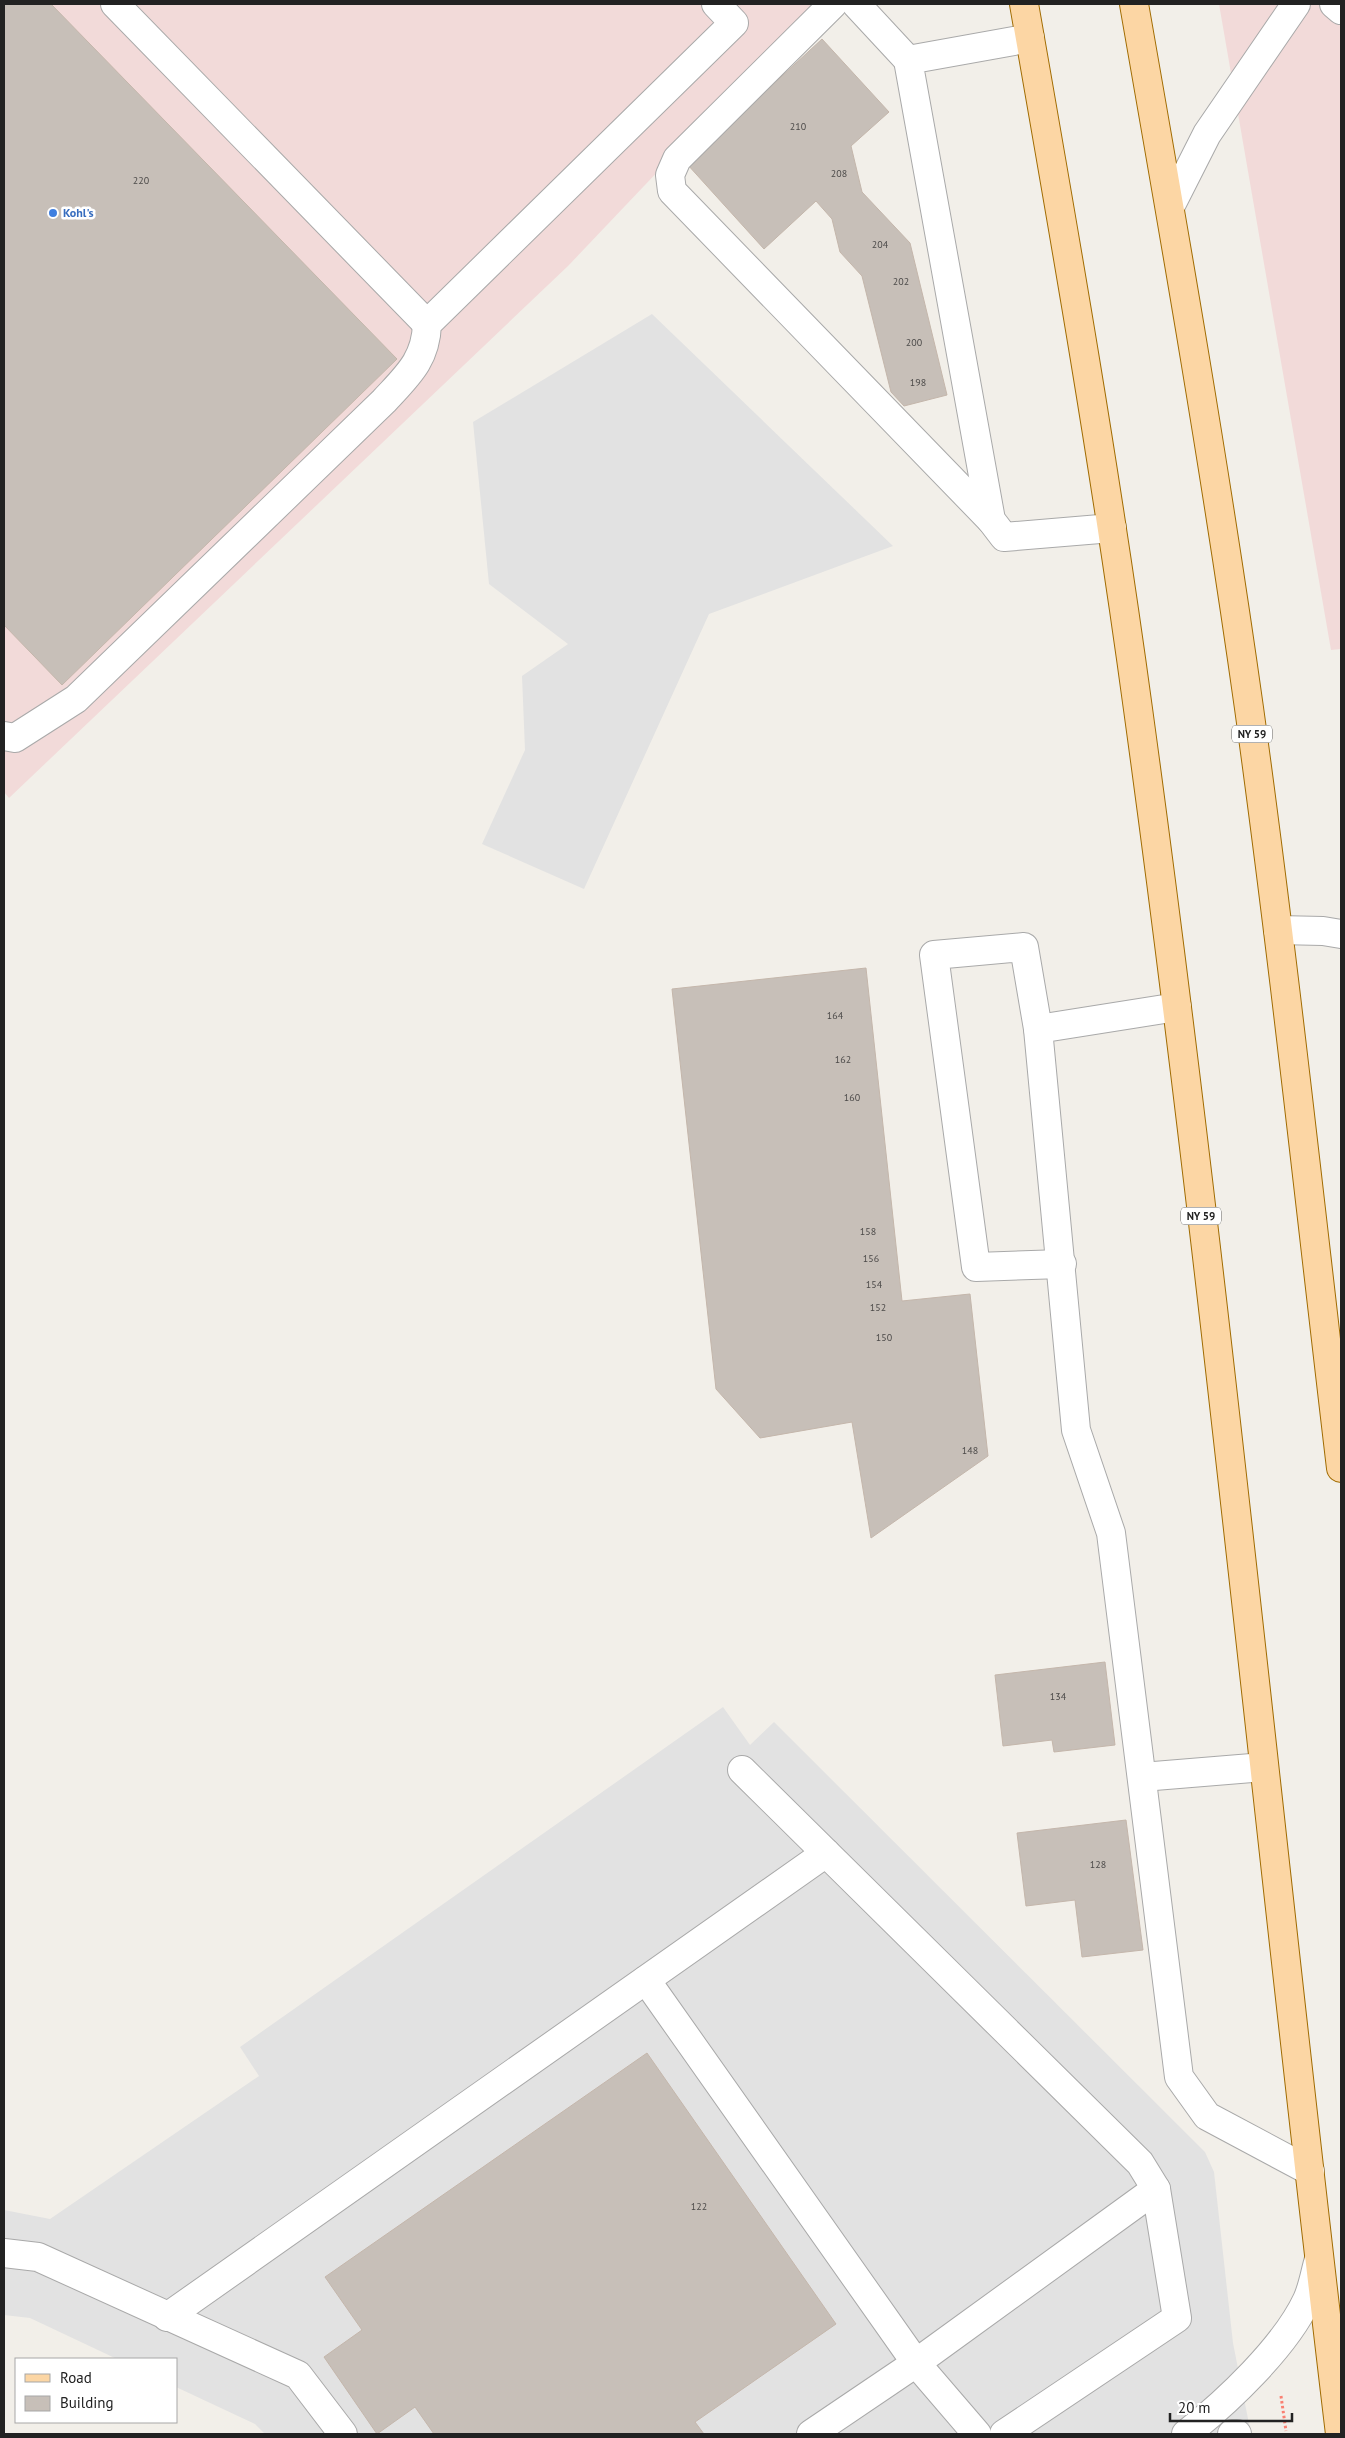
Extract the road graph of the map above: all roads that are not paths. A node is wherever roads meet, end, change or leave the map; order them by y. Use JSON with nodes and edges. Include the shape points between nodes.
{"nodes":[{"id":1,"x":115,"y":4,"type":"edge"},
{"id":2,"x":716,"y":4,"type":"edge"},
{"id":3,"x":833,"y":4,"type":"edge"},
{"id":4,"x":856,"y":4,"type":"edge"},
{"id":5,"x":1024,"y":4,"type":"edge"},
{"id":6,"x":1134,"y":4,"type":"edge"},
{"id":7,"x":1296,"y":4,"type":"edge"},
{"id":8,"x":1334,"y":4,"type":"edge"},
{"id":9,"x":1341,"y":10,"type":"edge"},
{"id":10,"x":1030,"y":38,"type":"junction"},
{"id":11,"x":908,"y":60,"type":"junction"},
{"id":12,"x":1170,"y":207,"type":"junction"},
{"id":13,"x":427,"y":324,"type":"junction"},
{"id":14,"x":991,"y":520,"type":"junction"},
{"id":15,"x":1112,"y":528,"type":"junction"},
{"id":16,"x":4,"y":736,"type":"edge"},
{"id":17,"x":1278,"y":930,"type":"junction"},
{"id":18,"x":1341,"y":934,"type":"edge"},
{"id":19,"x":1177,"y":1007,"type":"junction"},
{"id":20,"x":1038,"y":1028,"type":"junction"},
{"id":21,"x":1062,"y":1264,"type":"junction"},
{"id":22,"x":1337,"y":1403,"type":"edge"},
{"id":23,"x":1341,"y":1468,"type":"edge"},
{"id":24,"x":1264,"y":1767,"type":"junction"},
{"id":25,"x":742,"y":1770,"type":"dead end"},
{"id":26,"x":1142,"y":1777,"type":"junction"},
{"id":27,"x":826,"y":1853,"type":"junction"},
{"id":28,"x":646,"y":1980,"type":"junction"},
{"id":29,"x":1310,"y":2172,"type":"junction"},
{"id":30,"x":1156,"y":2189,"type":"junction"},
{"id":31,"x":4,"y":2253,"type":"edge"},
{"id":32,"x":1319,"y":2259,"type":"junction"},
{"id":33,"x":167,"y":2317,"type":"junction"},
{"id":34,"x":916,"y":2363,"type":"junction"},
{"id":35,"x":343,"y":2434,"type":"edge"},
{"id":36,"x":811,"y":2434,"type":"edge"},
{"id":37,"x":977,"y":2434,"type":"edge"},
{"id":38,"x":1004,"y":2434,"type":"edge"},
{"id":39,"x":1186,"y":2434,"type":"edge"},
{"id":40,"x":1232,"y":2434,"type":"edge"},
{"id":41,"x":1237,"y":2434,"type":"edge"},
{"id":42,"x":1340,"y":2434,"type":"edge"}],
"edges":[{"from":1,"to":13,"type":"street"},
{"from":2,"to":13,"type":"street","via":[[734,23]]},
{"from":3,"to":14,"type":"street","via":[[677,159],[670,175],[672,191]]},
{"from":4,"to":11,"type":"street"},
{"from":5,"to":10,"type":"main road","number":"NY 59"},
{"from":6,"to":12,"type":"main road","number":"NY 59"},
{"from":7,"to":12,"type":"street","via":[[1207,134]]},
{"from":8,"to":9,"type":"street"},
{"from":10,"to":11,"type":"street"},
{"from":10,"to":15,"type":"main road","number":"NY 59"},
{"from":11,"to":14,"type":"street"},
{"from":12,"to":17,"type":"main road","number":"NY 59","via":[[1217,492]]},
{"from":13,"to":16,"type":"street","via":[[423,354],[369,415],[76,699],[15,738]]},
{"from":14,"to":15,"type":"street","via":[[1004,537]]},
{"from":15,"to":19,"type":"main road","number":"NY 59"},
{"from":17,"to":18,"type":"street"},
{"from":17,"to":22,"type":"main road","number":"NY 59"},
{"from":19,"to":20,"type":"street"},
{"from":19,"to":24,"type":"main road","number":"NY 59"},
{"from":20,"to":21,"type":"street"},
{"from":20,"to":21,"type":"street","via":[[1024,947],[934,955],[976,1267]]},
{"from":21,"to":26,"type":"street","via":[[1076,1430],[1111,1533]]},
{"from":22,"to":23,"type":"main road","number":"NY 59"},
{"from":24,"to":26,"type":"street"},
{"from":24,"to":29,"type":"main road","number":"NY 59"},
{"from":25,"to":27,"type":"street"},
{"from":26,"to":29,"type":"street","via":[[1179,2077],[1207,2116]]},
{"from":27,"to":28,"type":"street"},
{"from":27,"to":30,"type":"street","via":[[1140,2163]]},
{"from":28,"to":33,"type":"street"},
{"from":28,"to":34,"type":"street"},
{"from":29,"to":32,"type":"main road","number":"NY 59"},
{"from":30,"to":34,"type":"street"},
{"from":30,"to":38,"type":"street","via":[[1177,2318]]},
{"from":31,"to":33,"type":"street","via":[[38,2257]]},
{"from":32,"to":39,"type":"street","via":[[1308,2299],[1282,2338],[1216,2411]]},
{"from":32,"to":42,"type":"main road","number":"NY 59"},
{"from":33,"to":35,"type":"street","via":[[298,2375]]},
{"from":34,"to":36,"type":"street"},
{"from":34,"to":37,"type":"street"},
{"from":40,"to":41,"type":"street"}]}
